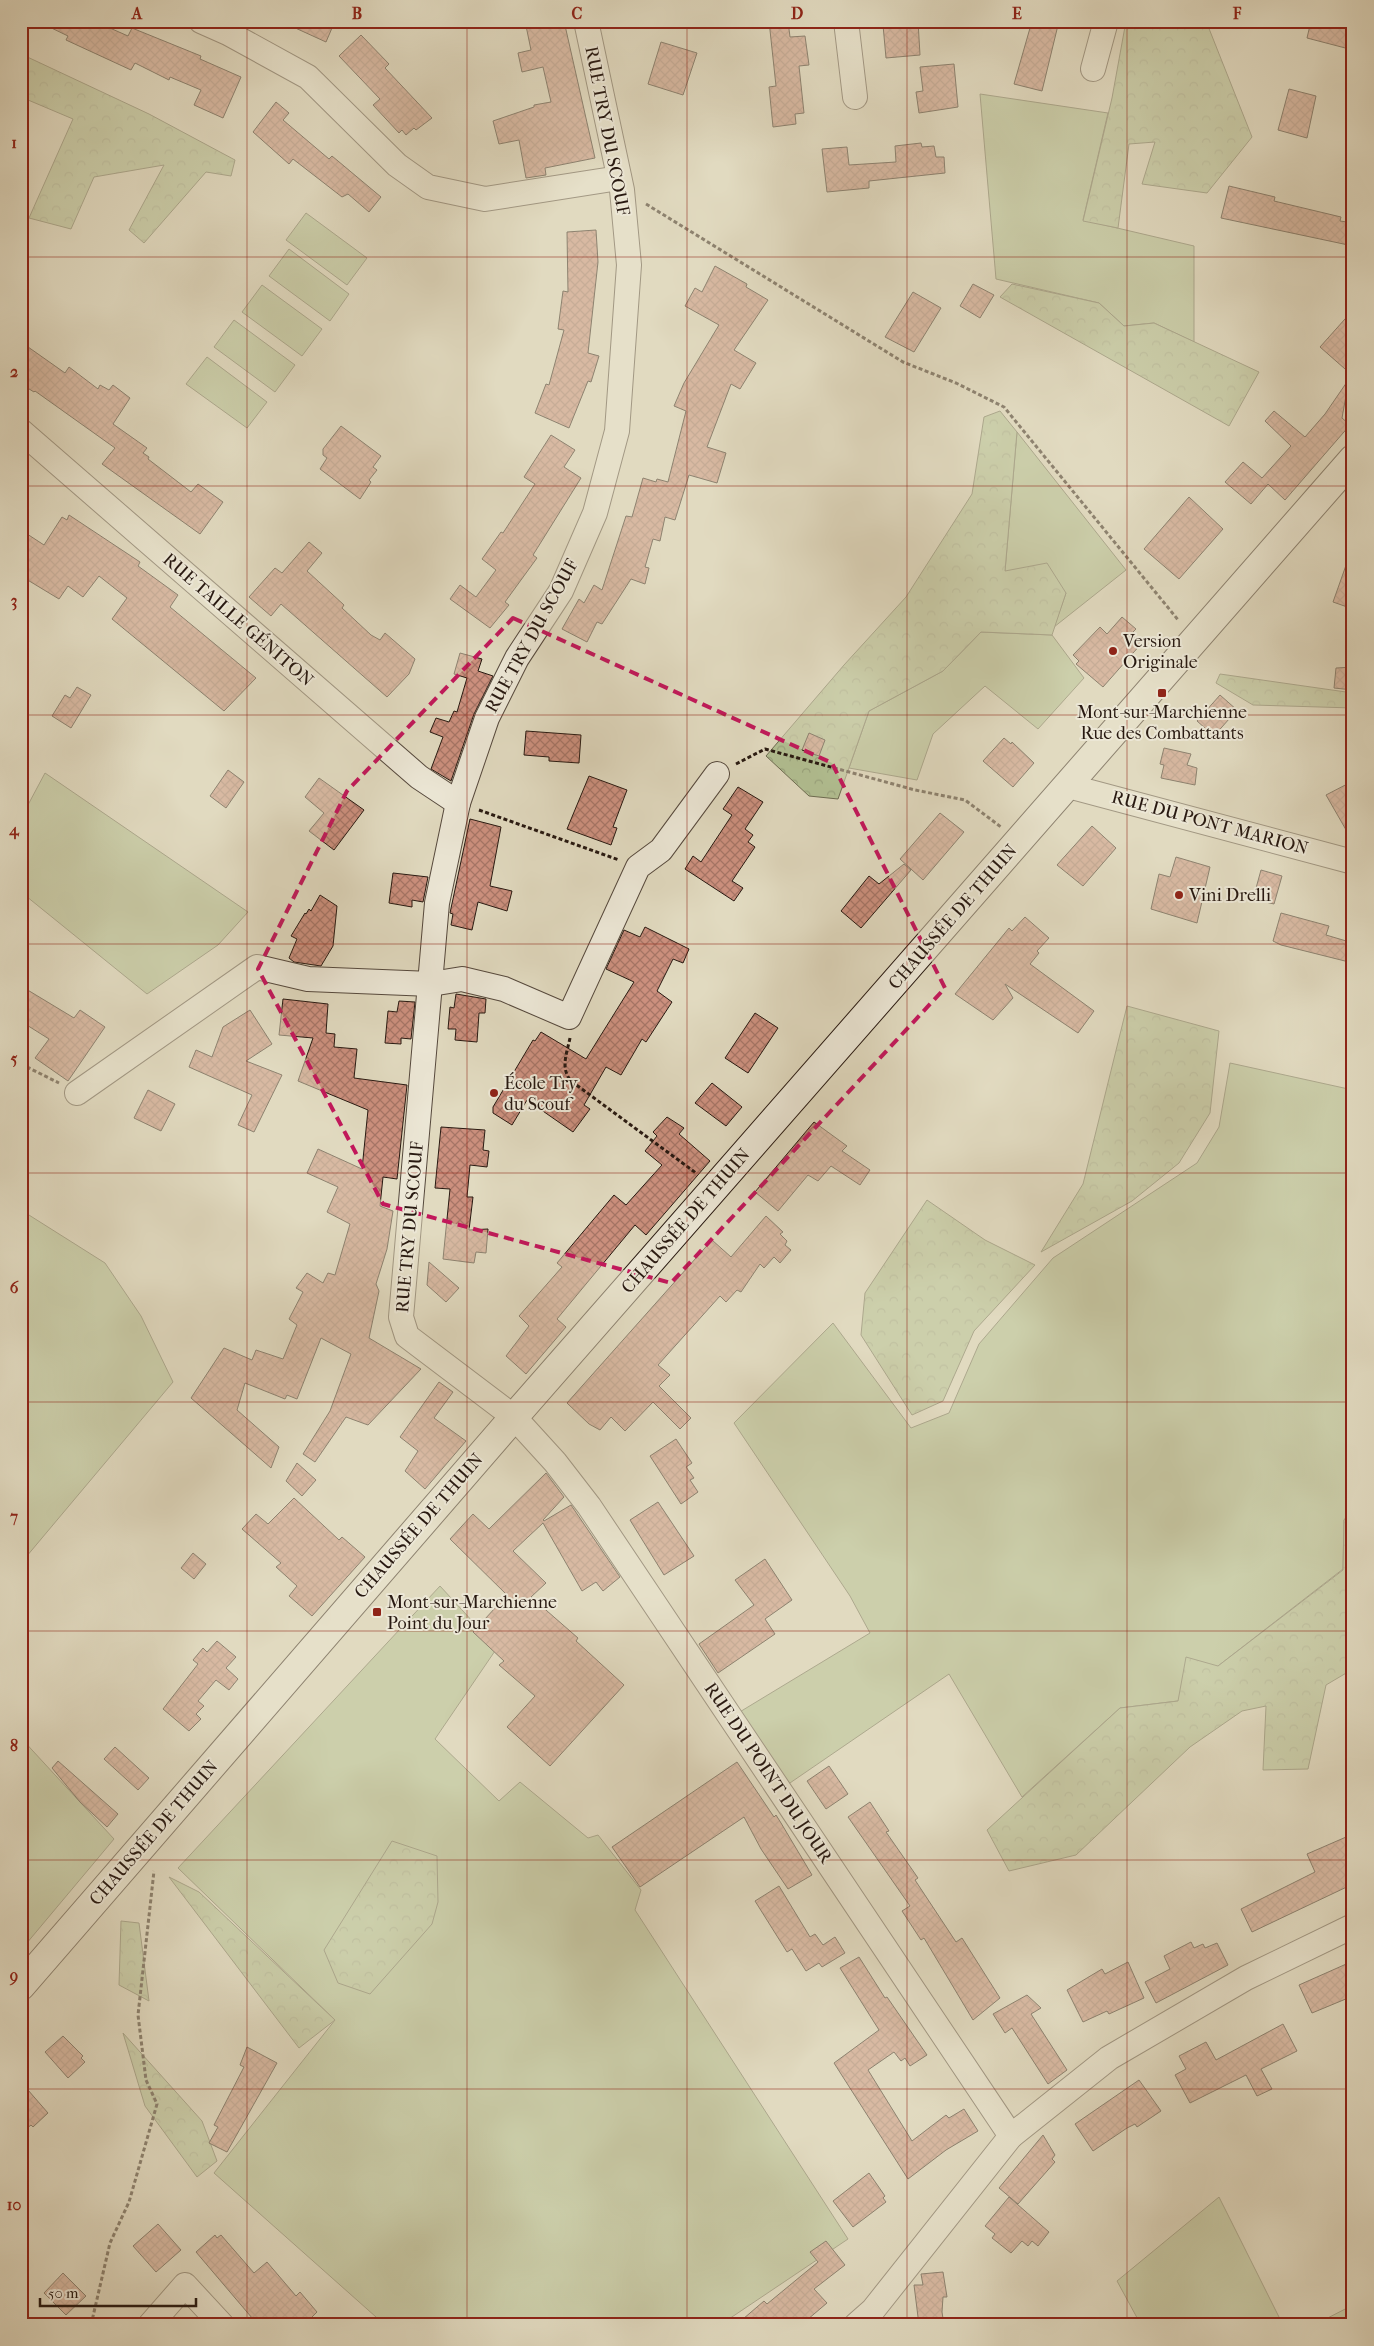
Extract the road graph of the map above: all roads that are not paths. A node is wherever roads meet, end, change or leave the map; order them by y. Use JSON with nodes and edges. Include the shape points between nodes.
{"nodes":[{"id":1,"x":201,"y":21,"type":"edge"},
{"id":2,"x":586,"y":21,"type":"edge"},
{"id":3,"x":846,"y":21,"type":"edge"},
{"id":4,"x":1106,"y":21,"type":"edge"},
{"id":5,"x":1094,"y":69,"type":"dead end"},
{"id":6,"x":855,"y":97,"type":"dead end"},
{"id":7,"x":620,"y":184,"type":"junction"},
{"id":8,"x":21,"y":431,"type":"edge"},
{"id":9,"x":1353,"y":459,"type":"edge"},
{"id":10,"x":717,"y":774,"type":"road end"},
{"id":11,"x":1068,"y":786,"type":"junction"},
{"id":12,"x":458,"y":803,"type":"junction"},
{"id":13,"x":1353,"y":862,"type":"edge"},
{"id":14,"x":431,"y":984,"type":"junction"},
{"id":15,"x":77,"y":1092,"type":"road end"},
{"id":16,"x":514,"y":1417,"type":"junction"},
{"id":17,"x":1353,"y":1926,"type":"edge"},
{"id":18,"x":21,"y":1986,"type":"edge"},
{"id":19,"x":1011,"y":2136,"type":"junction"},
{"id":20,"x":872,"y":2320,"type":"edge"},
{"id":21,"x":150,"y":2325,"type":"edge"},
{"id":22,"x":222,"y":2325,"type":"edge"}],
"edges":[{"from":1,"to":7,"type":"street","via":[[308,77],[397,165],[428,188],[485,199]]},
{"from":2,"to":7,"type":"street","name":"RUE TRY DU SCOUF"},
{"from":3,"to":6,"type":"street"},
{"from":4,"to":5,"type":"street"},
{"from":7,"to":12,"type":"street","name":"RUE TRY DU SCOUF","via":[[629,265],[617,431],[591,522],[561,591],[516,658],[487,718]]},
{"from":8,"to":12,"type":"street","name":"RUE TAILLE GÉNITON","via":[[419,777]]},
{"from":9,"to":11,"type":"main road","name":"CHAUSSÉE DE THUIN"},
{"from":10,"to":14,"type":"street","via":[[660,850],[638,867],[569,1018],[504,989],[462,979]]},
{"from":11,"to":13,"type":"street","name":"RUE DU PONT MARION"},
{"from":11,"to":16,"type":"main road","name":"CHAUSSÉE DE THUIN"},
{"from":12,"to":14,"type":"street","name":"RUE TRY DU SCOUF","via":[[437,903]]},
{"from":14,"to":15,"type":"street","via":[[308,979],[258,967]]},
{"from":14,"to":16,"type":"street","name":"RUE TRY DU SCOUF","via":[[401,1317],[408,1336]]},
{"from":16,"to":18,"type":"main road","name":"CHAUSSÉE DE THUIN"},
{"from":16,"to":19,"type":"street","name":"RUE DU POINT DU JOUR","via":[[589,1506]]},
{"from":17,"to":19,"type":"street","via":[[1246,1978],[1109,2058]]},
{"from":19,"to":20,"type":"street"},
{"from":21,"to":22,"type":"street","via":[[185,2285]]}]}
